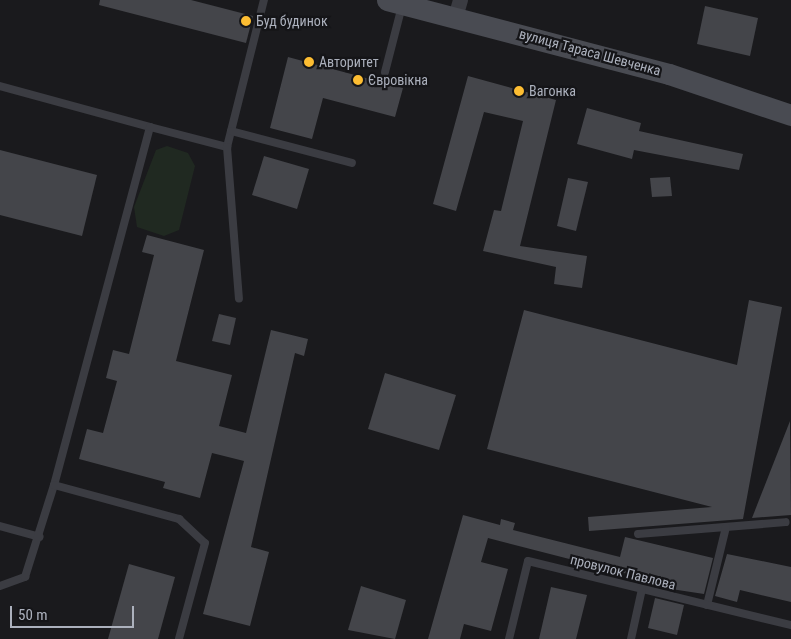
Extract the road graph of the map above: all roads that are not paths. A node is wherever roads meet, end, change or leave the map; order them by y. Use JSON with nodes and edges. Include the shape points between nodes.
{"nodes":[{"id":1,"x":264,"y":0,"type":"edge"},
{"id":2,"x":395,"y":2,"type":"edge"},
{"id":3,"x":458,"y":8,"type":"edge"},
{"id":4,"x":385,"y":72,"type":"dead end"},
{"id":5,"x":0,"y":86,"type":"edge"},
{"id":6,"x":791,"y":115,"type":"edge"},
{"id":7,"x":150,"y":127,"type":"junction"},
{"id":8,"x":231,"y":132,"type":"junction"},
{"id":9,"x":227,"y":147,"type":"junction"},
{"id":10,"x":352,"y":163,"type":"dead end"},
{"id":11,"x":239,"y":299,"type":"dead end"},
{"id":12,"x":54,"y":485,"type":"junction"},
{"id":13,"x":786,"y":522,"type":"dead end"},
{"id":14,"x":0,"y":526,"type":"edge"},
{"id":15,"x":726,"y":527,"type":"junction"},
{"id":16,"x":638,"y":534,"type":"dead end"},
{"id":17,"x":40,"y":537,"type":"junction"},
{"id":18,"x":0,"y":586,"type":"edge"},
{"id":19,"x":642,"y":589,"type":"junction"},
{"id":20,"x":707,"y":605,"type":"junction"},
{"id":21,"x":791,"y":625,"type":"edge"},
{"id":22,"x":179,"y":639,"type":"edge"},
{"id":23,"x":509,"y":639,"type":"edge"},
{"id":24,"x":630,"y":639,"type":"edge"}],
"edges":[{"from":1,"to":8,"type":"lane"},
{"from":2,"to":3,"type":"main road","name":"вулиця Тараса Шевченка"},
{"from":2,"to":4,"type":"lane"},
{"from":3,"to":6,"type":"main road","name":"вулиця Тараса Шевченка"},
{"from":5,"to":7,"type":"lane"},
{"from":7,"to":9,"type":"lane"},
{"from":7,"to":12,"type":"lane"},
{"from":8,"to":9,"type":"lane"},
{"from":8,"to":10,"type":"lane"},
{"from":9,"to":11,"type":"lane"},
{"from":12,"to":17,"type":"lane"},
{"from":12,"to":22,"type":"lane","via":[[179,520],[206,543]]},
{"from":13,"to":15,"type":"lane"},
{"from":14,"to":17,"type":"lane"},
{"from":15,"to":16,"type":"lane"},
{"from":15,"to":20,"type":"lane"},
{"from":17,"to":18,"type":"lane","via":[[25,577]]},
{"from":19,"to":20,"type":"lane","name":"провулок Павлова"},
{"from":19,"to":23,"type":"lane","name":"провулок Павлова","via":[[528,562]]},
{"from":19,"to":24,"type":"lane"},
{"from":20,"to":21,"type":"lane","name":"провулок Павлова"}]}
